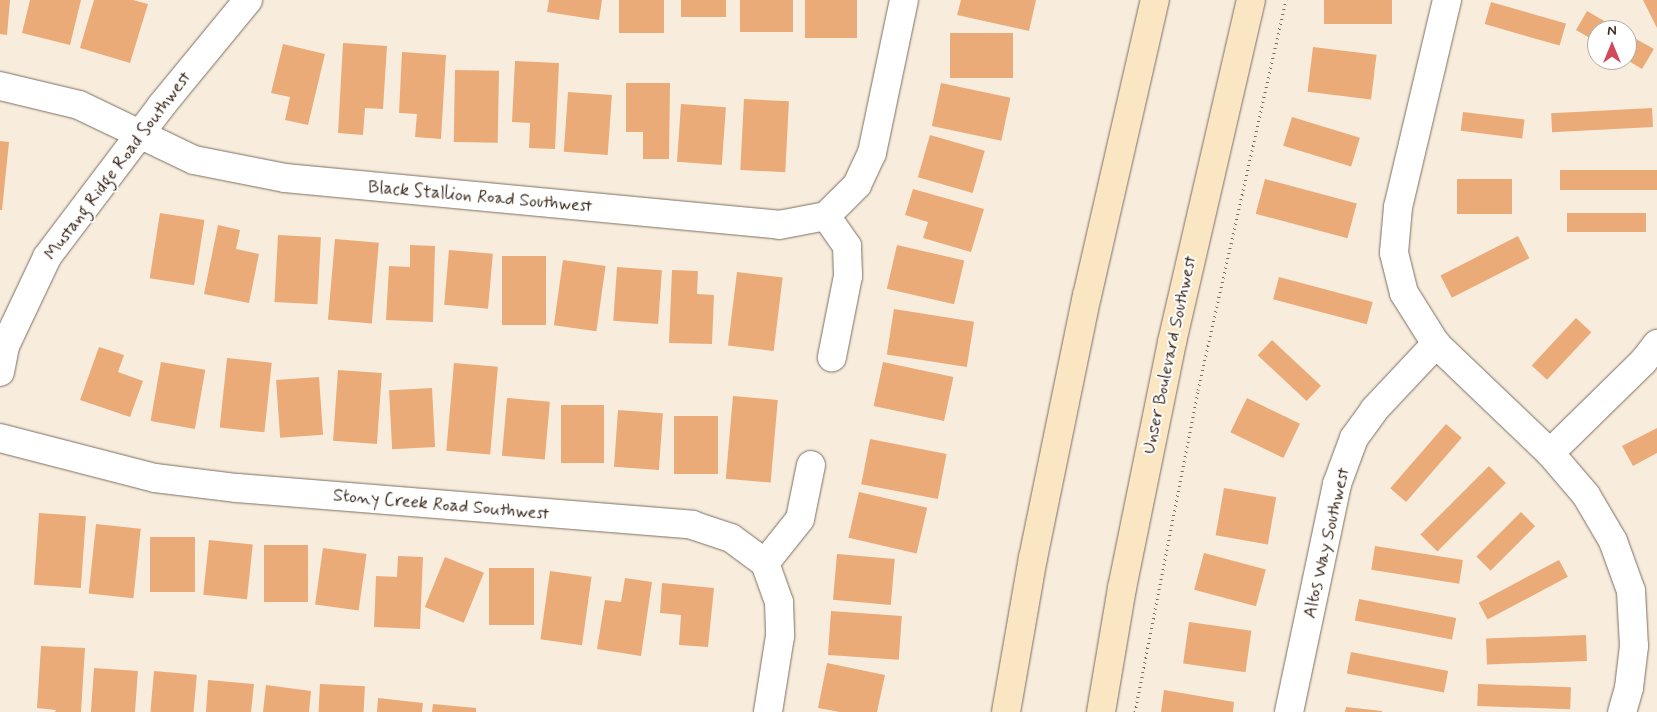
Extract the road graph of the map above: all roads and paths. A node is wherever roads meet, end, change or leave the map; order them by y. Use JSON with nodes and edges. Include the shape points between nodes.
{"nodes":[{"id":1,"x":248,"y":0,"type":"edge"},
{"id":2,"x":904,"y":0,"type":"edge"},
{"id":3,"x":1155,"y":0,"type":"edge"},
{"id":4,"x":1251,"y":0,"type":"edge"},
{"id":5,"x":1286,"y":0,"type":"edge"},
{"id":6,"x":1447,"y":0,"type":"edge"},
{"id":7,"x":0,"y":86,"type":"edge"},
{"id":8,"x":140,"y":133,"type":"junction"},
{"id":9,"x":826,"y":216,"type":"junction"},
{"id":10,"x":1436,"y":344,"type":"junction"},
{"id":11,"x":1657,"y":344,"type":"edge"},
{"id":12,"x":832,"y":357,"type":"dead end"},
{"id":13,"x":0,"y":372,"type":"edge"},
{"id":14,"x":0,"y":438,"type":"edge"},
{"id":15,"x":1550,"y":453,"type":"junction"},
{"id":16,"x":811,"y":465,"type":"dead end"},
{"id":17,"x":764,"y":563,"type":"junction"},
{"id":18,"x":768,"y":712,"type":"edge"},
{"id":19,"x":1006,"y":712,"type":"edge"},
{"id":20,"x":1101,"y":712,"type":"edge"},
{"id":21,"x":1135,"y":712,"type":"edge"},
{"id":22,"x":1288,"y":712,"type":"edge"},
{"id":23,"x":1622,"y":712,"type":"edge"}],
"edges":[{"from":1,"to":8,"type":"street","name":"Mustang Ridge Road Southwest"},
{"from":2,"to":9,"type":"street","via":[[872,153],[857,185]]},
{"from":3,"to":19,"type":"main road","via":[[1087,296],[1033,558]]},
{"from":4,"to":20,"type":"main road","name":"Unser Boulevard Southwest","via":[[1172,342],[1122,588]]},
{"from":5,"to":21,"type":"path","via":[[1198,390]]},
{"from":6,"to":10,"type":"street","via":[[1398,207],[1394,253],[1404,293]]},
{"from":7,"to":8,"type":"street","name":"Black Stallion Road Southwest","via":[[79,105]]},
{"from":8,"to":9,"type":"street","name":"Black Stallion Road Southwest","via":[[194,160],[285,178],[779,225]]},
{"from":8,"to":13,"type":"street","name":"Mustang Ridge Road Southwest","via":[[47,257],[4,346]]},
{"from":9,"to":12,"type":"street","via":[[847,246],[848,276]]},
{"from":10,"to":15,"type":"street"},
{"from":10,"to":22,"type":"street","name":"Altos Way Southwest","via":[[1374,410],[1354,438],[1337,484]]},
{"from":11,"to":15,"type":"street","via":[[1644,362]]},
{"from":14,"to":17,"type":"street","name":"Stony Creek Road Southwest","via":[[155,478],[692,525],[731,538]]},
{"from":15,"to":23,"type":"street","via":[[1586,495],[1613,541],[1631,591],[1634,646],[1630,688]]},
{"from":16,"to":17,"type":"street","via":[[800,519]]},
{"from":17,"to":18,"type":"street","via":[[778,602],[780,636]]}]}
